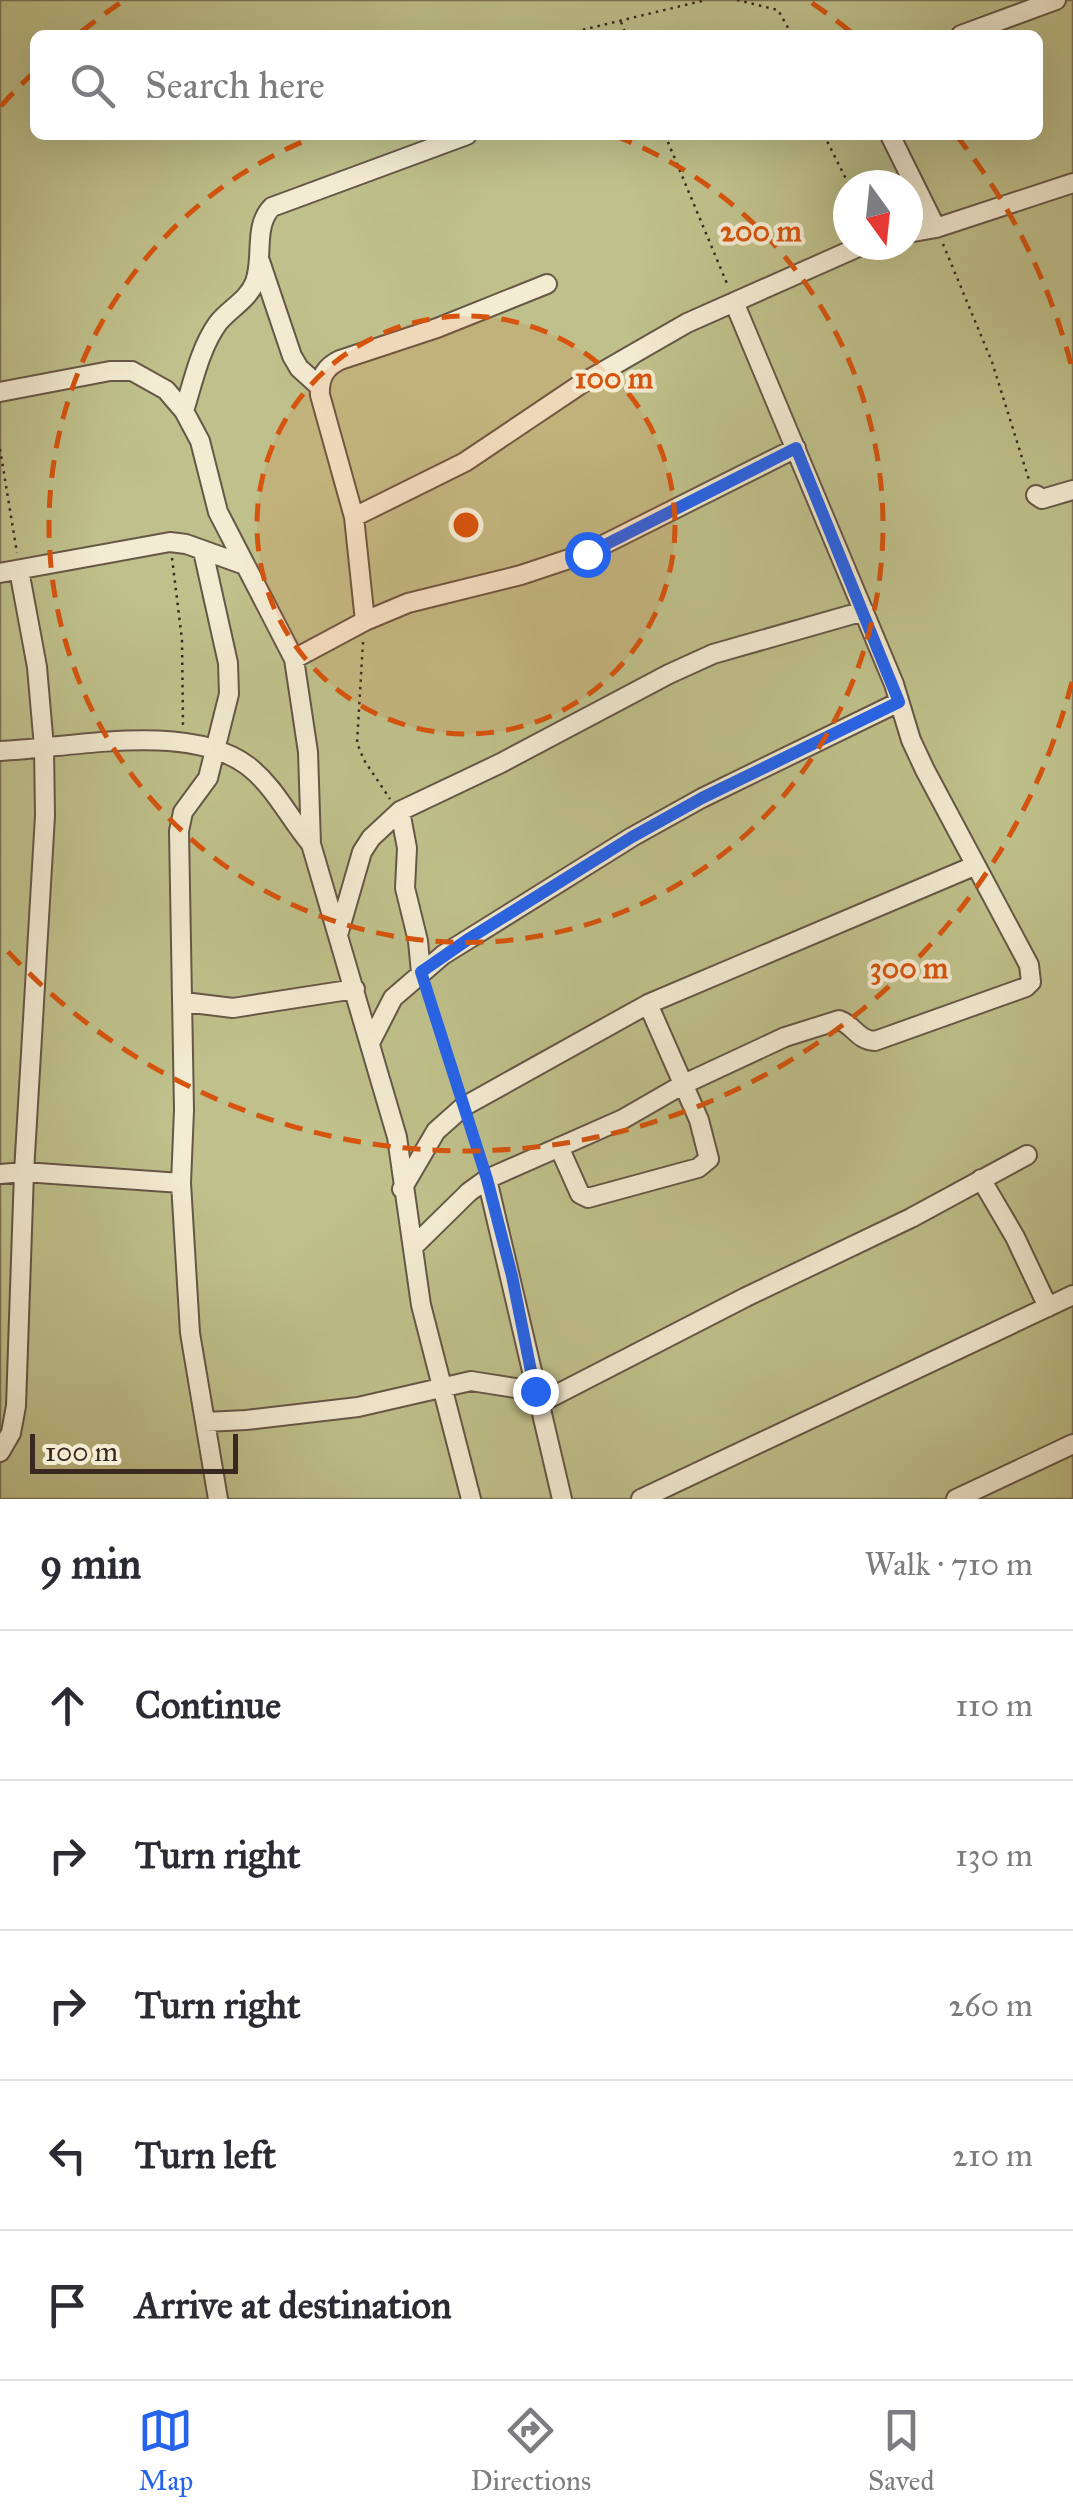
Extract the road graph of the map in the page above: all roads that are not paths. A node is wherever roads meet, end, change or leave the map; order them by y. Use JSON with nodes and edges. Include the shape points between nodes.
{"nodes":[{"id":1,"x":1056,"y":0,"type":"edge"},
{"id":2,"x":975,"y":30,"type":"edge"},
{"id":3,"x":453,"y":140,"type":"edge"},
{"id":4,"x":892,"y":140,"type":"edge"},
{"id":5,"x":1073,"y":184,"type":"edge"},
{"id":6,"x":936,"y":228,"type":"junction"},
{"id":7,"x":923,"y":230,"type":"edge"},
{"id":8,"x":833,"y":258,"type":"edge"},
{"id":9,"x":260,"y":260,"type":"junction"},
{"id":10,"x":547,"y":284,"type":"dead end"},
{"id":11,"x":734,"y":302,"type":"junction"},
{"id":12,"x":320,"y":387,"type":"junction"},
{"id":13,"x":0,"y":392,"type":"edge"},
{"id":14,"x":184,"y":411,"type":"junction"},
{"id":15,"x":796,"y":448,"type":"junction"},
{"id":16,"x":1073,"y":490,"type":"edge"},
{"id":17,"x":1036,"y":495,"type":"road end"},
{"id":18,"x":354,"y":517,"type":"junction"},
{"id":19,"x":203,"y":550,"type":"junction"},
{"id":20,"x":242,"y":564,"type":"junction"},
{"id":21,"x":20,"y":570,"type":"junction"},
{"id":22,"x":0,"y":574,"type":"edge"},
{"id":23,"x":864,"y":611,"type":"junction"},
{"id":24,"x":365,"y":620,"type":"junction"},
{"id":25,"x":294,"y":659,"type":"junction"},
{"id":26,"x":899,"y":702,"type":"junction"},
{"id":27,"x":44,"y":747,"type":"junction"},
{"id":28,"x":216,"y":748,"type":"junction"},
{"id":29,"x":0,"y":751,"type":"edge"},
{"id":30,"x":400,"y":811,"type":"junction"},
{"id":31,"x":310,"y":844,"type":"junction"},
{"id":32,"x":974,"y":866,"type":"junction"},
{"id":33,"x":338,"y":936,"type":"junction"},
{"id":34,"x":421,"y":972,"type":"junction"},
{"id":35,"x":355,"y":989,"type":"junction"},
{"id":36,"x":184,"y":1002,"type":"junction"},
{"id":37,"x":648,"y":1004,"type":"junction"},
{"id":38,"x":370,"y":1043,"type":"junction"},
{"id":39,"x":682,"y":1086,"type":"junction"},
{"id":40,"x":559,"y":1147,"type":"junction"},
{"id":41,"x":1026,"y":1155,"type":"dead end"},
{"id":42,"x":24,"y":1172,"type":"junction"},
{"id":43,"x":0,"y":1174,"type":"edge"},
{"id":44,"x":487,"y":1179,"type":"junction"},
{"id":45,"x":981,"y":1179,"type":"junction"},
{"id":46,"x":180,"y":1183,"type":"junction"},
{"id":47,"x":402,"y":1189,"type":"junction"},
{"id":48,"x":413,"y":1246,"type":"junction"},
{"id":49,"x":1073,"y":1296,"type":"edge"},
{"id":50,"x":1048,"y":1307,"type":"junction"},
{"id":51,"x":440,"y":1388,"type":"junction"},
{"id":52,"x":538,"y":1397,"type":"junction"},
{"id":53,"x":205,"y":1422,"type":"junction"},
{"id":54,"x":1073,"y":1444,"type":"edge"},
{"id":55,"x":0,"y":1452,"type":"edge"},
{"id":56,"x":218,"y":1499,"type":"edge"},
{"id":57,"x":470,"y":1499,"type":"edge"},
{"id":58,"x":562,"y":1499,"type":"edge"},
{"id":59,"x":641,"y":1499,"type":"edge"},
{"id":60,"x":956,"y":1499,"type":"edge"}],
"edges":[{"from":1,"to":2,"type":"street"},
{"from":3,"to":9,"type":"street","via":[[272,207],[262,220]]},
{"from":4,"to":6,"type":"street"},
{"from":5,"to":6,"type":"street"},
{"from":6,"to":7,"type":"street"},
{"from":8,"to":11,"type":"street"},
{"from":9,"to":12,"type":"street","via":[[292,356]]},
{"from":9,"to":14,"type":"street","via":[[250,293],[216,325]]},
{"from":10,"to":12,"type":"street","via":[[340,360],[326,369]]},
{"from":11,"to":15,"type":"street"},
{"from":11,"to":18,"type":"street","via":[[626,357],[465,462]]},
{"from":12,"to":18,"type":"street"},
{"from":13,"to":14,"type":"street","via":[[132,371],[166,390]]},
{"from":14,"to":20,"type":"street"},
{"from":15,"to":23,"type":"street"},
{"from":15,"to":24,"type":"street","via":[[587,554]]},
{"from":16,"to":17,"type":"street"},
{"from":18,"to":24,"type":"street"},
{"from":19,"to":20,"type":"street"},
{"from":19,"to":21,"type":"street","via":[[170,542]]},
{"from":19,"to":28,"type":"street","via":[[230,681]]},
{"from":20,"to":25,"type":"street"},
{"from":21,"to":22,"type":"street"},
{"from":21,"to":27,"type":"street"},
{"from":23,"to":26,"type":"street"},
{"from":23,"to":30,"type":"street","via":[[713,654]]},
{"from":24,"to":25,"type":"street"},
{"from":25,"to":31,"type":"street","via":[[308,752]]},
{"from":26,"to":32,"type":"street","via":[[924,770]]},
{"from":26,"to":34,"type":"street","via":[[646,829]]},
{"from":27,"to":28,"type":"street","via":[[183,741]]},
{"from":27,"to":29,"type":"street"},
{"from":27,"to":42,"type":"street"},
{"from":28,"to":31,"type":"street","via":[[262,779]]},
{"from":28,"to":36,"type":"street","via":[[208,778],[180,820]]},
{"from":30,"to":33,"type":"street","via":[[362,852]]},
{"from":30,"to":34,"type":"street","via":[[405,888]]},
{"from":31,"to":33,"type":"street"},
{"from":32,"to":37,"type":"street"},
{"from":32,"to":39,"type":"street","via":[[1029,965],[1026,987],[875,1041],[832,1020]]},
{"from":33,"to":35,"type":"street"},
{"from":34,"to":38,"type":"street","via":[[393,998]]},
{"from":35,"to":36,"type":"street","via":[[232,1008]]},
{"from":35,"to":38,"type":"street"},
{"from":36,"to":46,"type":"street"},
{"from":37,"to":39,"type":"street"},
{"from":37,"to":47,"type":"street","via":[[463,1106],[436,1131]]},
{"from":38,"to":47,"type":"street","via":[[398,1138]]},
{"from":39,"to":40,"type":"street"},
{"from":39,"to":40,"type":"street","via":[[710,1155],[698,1168],[588,1198]]},
{"from":40,"to":44,"type":"street"},
{"from":41,"to":45,"type":"street"},
{"from":42,"to":43,"type":"street"},
{"from":42,"to":46,"type":"street"},
{"from":42,"to":55,"type":"street","via":[[16,1406]]},
{"from":44,"to":48,"type":"street"},
{"from":44,"to":52,"type":"street"},
{"from":45,"to":50,"type":"street"},
{"from":45,"to":52,"type":"street"},
{"from":46,"to":53,"type":"street","via":[[190,1333]]},
{"from":47,"to":48,"type":"street"},
{"from":48,"to":51,"type":"street"},
{"from":49,"to":50,"type":"street"},
{"from":50,"to":59,"type":"street"},
{"from":51,"to":52,"type":"street","via":[[471,1382]]},
{"from":51,"to":53,"type":"street","via":[[358,1408]]},
{"from":51,"to":57,"type":"street"},
{"from":52,"to":58,"type":"street"},
{"from":53,"to":56,"type":"street"},
{"from":54,"to":60,"type":"street"}]}
